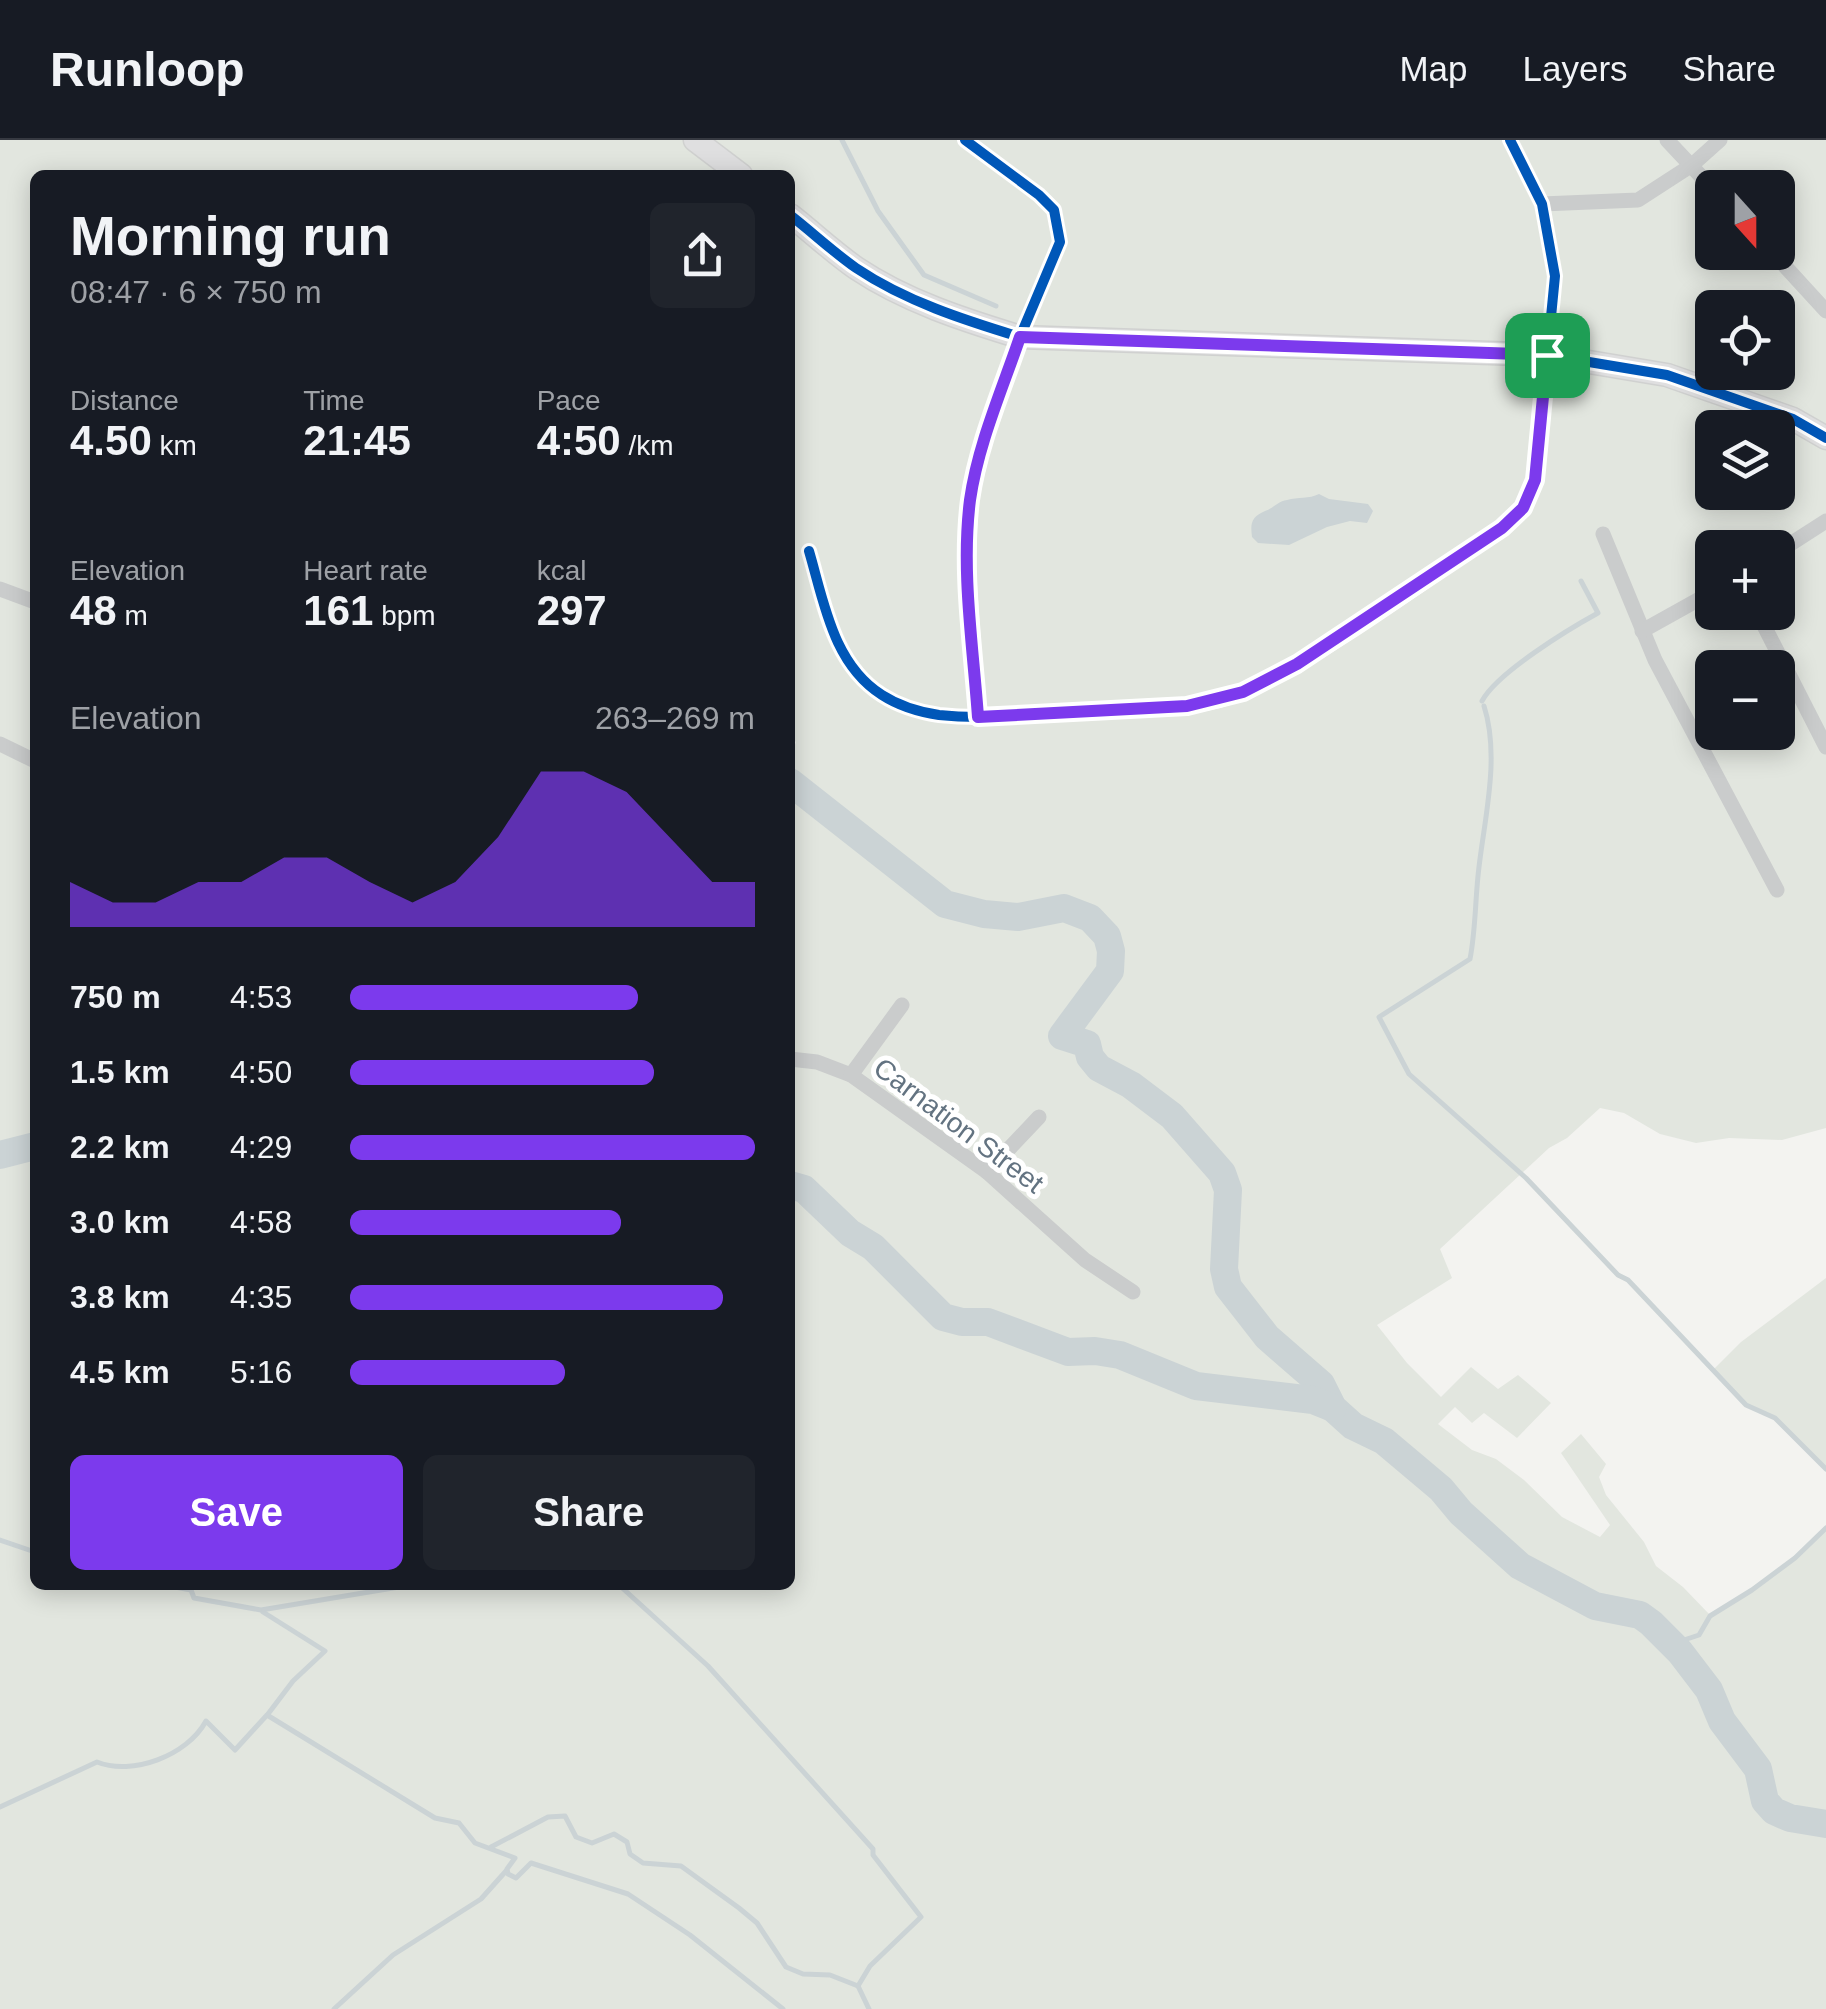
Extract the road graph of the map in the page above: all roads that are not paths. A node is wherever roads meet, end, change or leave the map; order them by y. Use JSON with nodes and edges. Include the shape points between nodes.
{"nodes":[{"id":1,"x":695,"y":140,"type":"edge"},
{"id":2,"x":965,"y":140,"type":"edge"},
{"id":3,"x":1510,"y":140,"type":"edge"},
{"id":4,"x":1666,"y":140,"type":"edge"},
{"id":5,"x":1720,"y":140,"type":"edge"},
{"id":6,"x":1692,"y":165,"type":"junction"},
{"id":7,"x":734,"y":170,"type":"edge"},
{"id":8,"x":1696,"y":170,"type":"edge"},
{"id":9,"x":1542,"y":204,"type":"junction"},
{"id":10,"x":795,"y":218,"type":"edge"},
{"id":11,"x":1788,"y":270,"type":"edge"},
{"id":12,"x":1826,"y":311,"type":"edge"},
{"id":13,"x":1020,"y":337,"type":"junction"},
{"id":14,"x":1547,"y":355,"type":"junction"},
{"id":15,"x":1826,"y":438,"type":"edge"},
{"id":16,"x":1826,"y":521,"type":"edge"},
{"id":17,"x":1603,"y":534,"type":"dead end"},
{"id":18,"x":1795,"y":541,"type":"edge"},
{"id":19,"x":809,"y":551,"type":"dead end"},
{"id":20,"x":0,"y":589,"type":"edge"},
{"id":21,"x":30,"y":600,"type":"edge"},
{"id":22,"x":1695,"y":601,"type":"edge"},
{"id":23,"x":1767,"y":630,"type":"edge"},
{"id":24,"x":1642,"y":631,"type":"junction"},
{"id":25,"x":1826,"y":705,"type":"edge"},
{"id":26,"x":978,"y":717,"type":"junction"},
{"id":27,"x":1811,"y":717,"type":"junction"},
{"id":28,"x":0,"y":744,"type":"edge"},
{"id":29,"x":1826,"y":747,"type":"edge"},
{"id":30,"x":30,"y":759,"type":"edge"},
{"id":31,"x":1778,"y":890,"type":"dead end"},
{"id":32,"x":902,"y":1005,"type":"dead end"},
{"id":33,"x":795,"y":1060,"type":"edge"},
{"id":34,"x":851,"y":1075,"type":"junction"},
{"id":35,"x":1039,"y":1117,"type":"dead end"},
{"id":36,"x":987,"y":1172,"type":"junction"},
{"id":37,"x":1132,"y":1292,"type":"dead end"}],
"edges":[{"from":1,"to":7,"type":"street"},
{"from":2,"to":13,"type":"street","via":[[1054,210],[1060,242]]},
{"from":3,"to":9,"type":"street"},
{"from":4,"to":6,"type":"street"},
{"from":5,"to":6,"type":"street"},
{"from":6,"to":8,"type":"street"},
{"from":6,"to":9,"type":"street","via":[[1638,200]]},
{"from":9,"to":14,"type":"street","via":[[1556,276]]},
{"from":10,"to":13,"type":"street","via":[[857,268],[906,295]]},
{"from":11,"to":12,"type":"street"},
{"from":13,"to":14,"type":"street"},
{"from":13,"to":26,"type":"street","via":[[970,500]]},
{"from":14,"to":15,"type":"street","via":[[1667,374],[1793,419]]},
{"from":14,"to":26,"type":"street","via":[[1535,480],[1523,508],[1297,664],[1243,692],[1187,706]]},
{"from":16,"to":18,"type":"street"},
{"from":17,"to":24,"type":"street"},
{"from":19,"to":26,"type":"street","via":[[836,642],[856,672],[908,708]]},
{"from":20,"to":21,"type":"street"},
{"from":22,"to":24,"type":"street"},
{"from":23,"to":27,"type":"street"},
{"from":24,"to":31,"type":"street"},
{"from":25,"to":27,"type":"street"},
{"from":27,"to":29,"type":"street"},
{"from":28,"to":30,"type":"street"},
{"from":32,"to":34,"type":"street"},
{"from":33,"to":34,"type":"street","name":"Carnation Street"},
{"from":34,"to":36,"type":"street","name":"Carnation Street"},
{"from":35,"to":36,"type":"street"},
{"from":36,"to":37,"type":"street","name":"Carnation Street","via":[[1085,1260]]}]}
